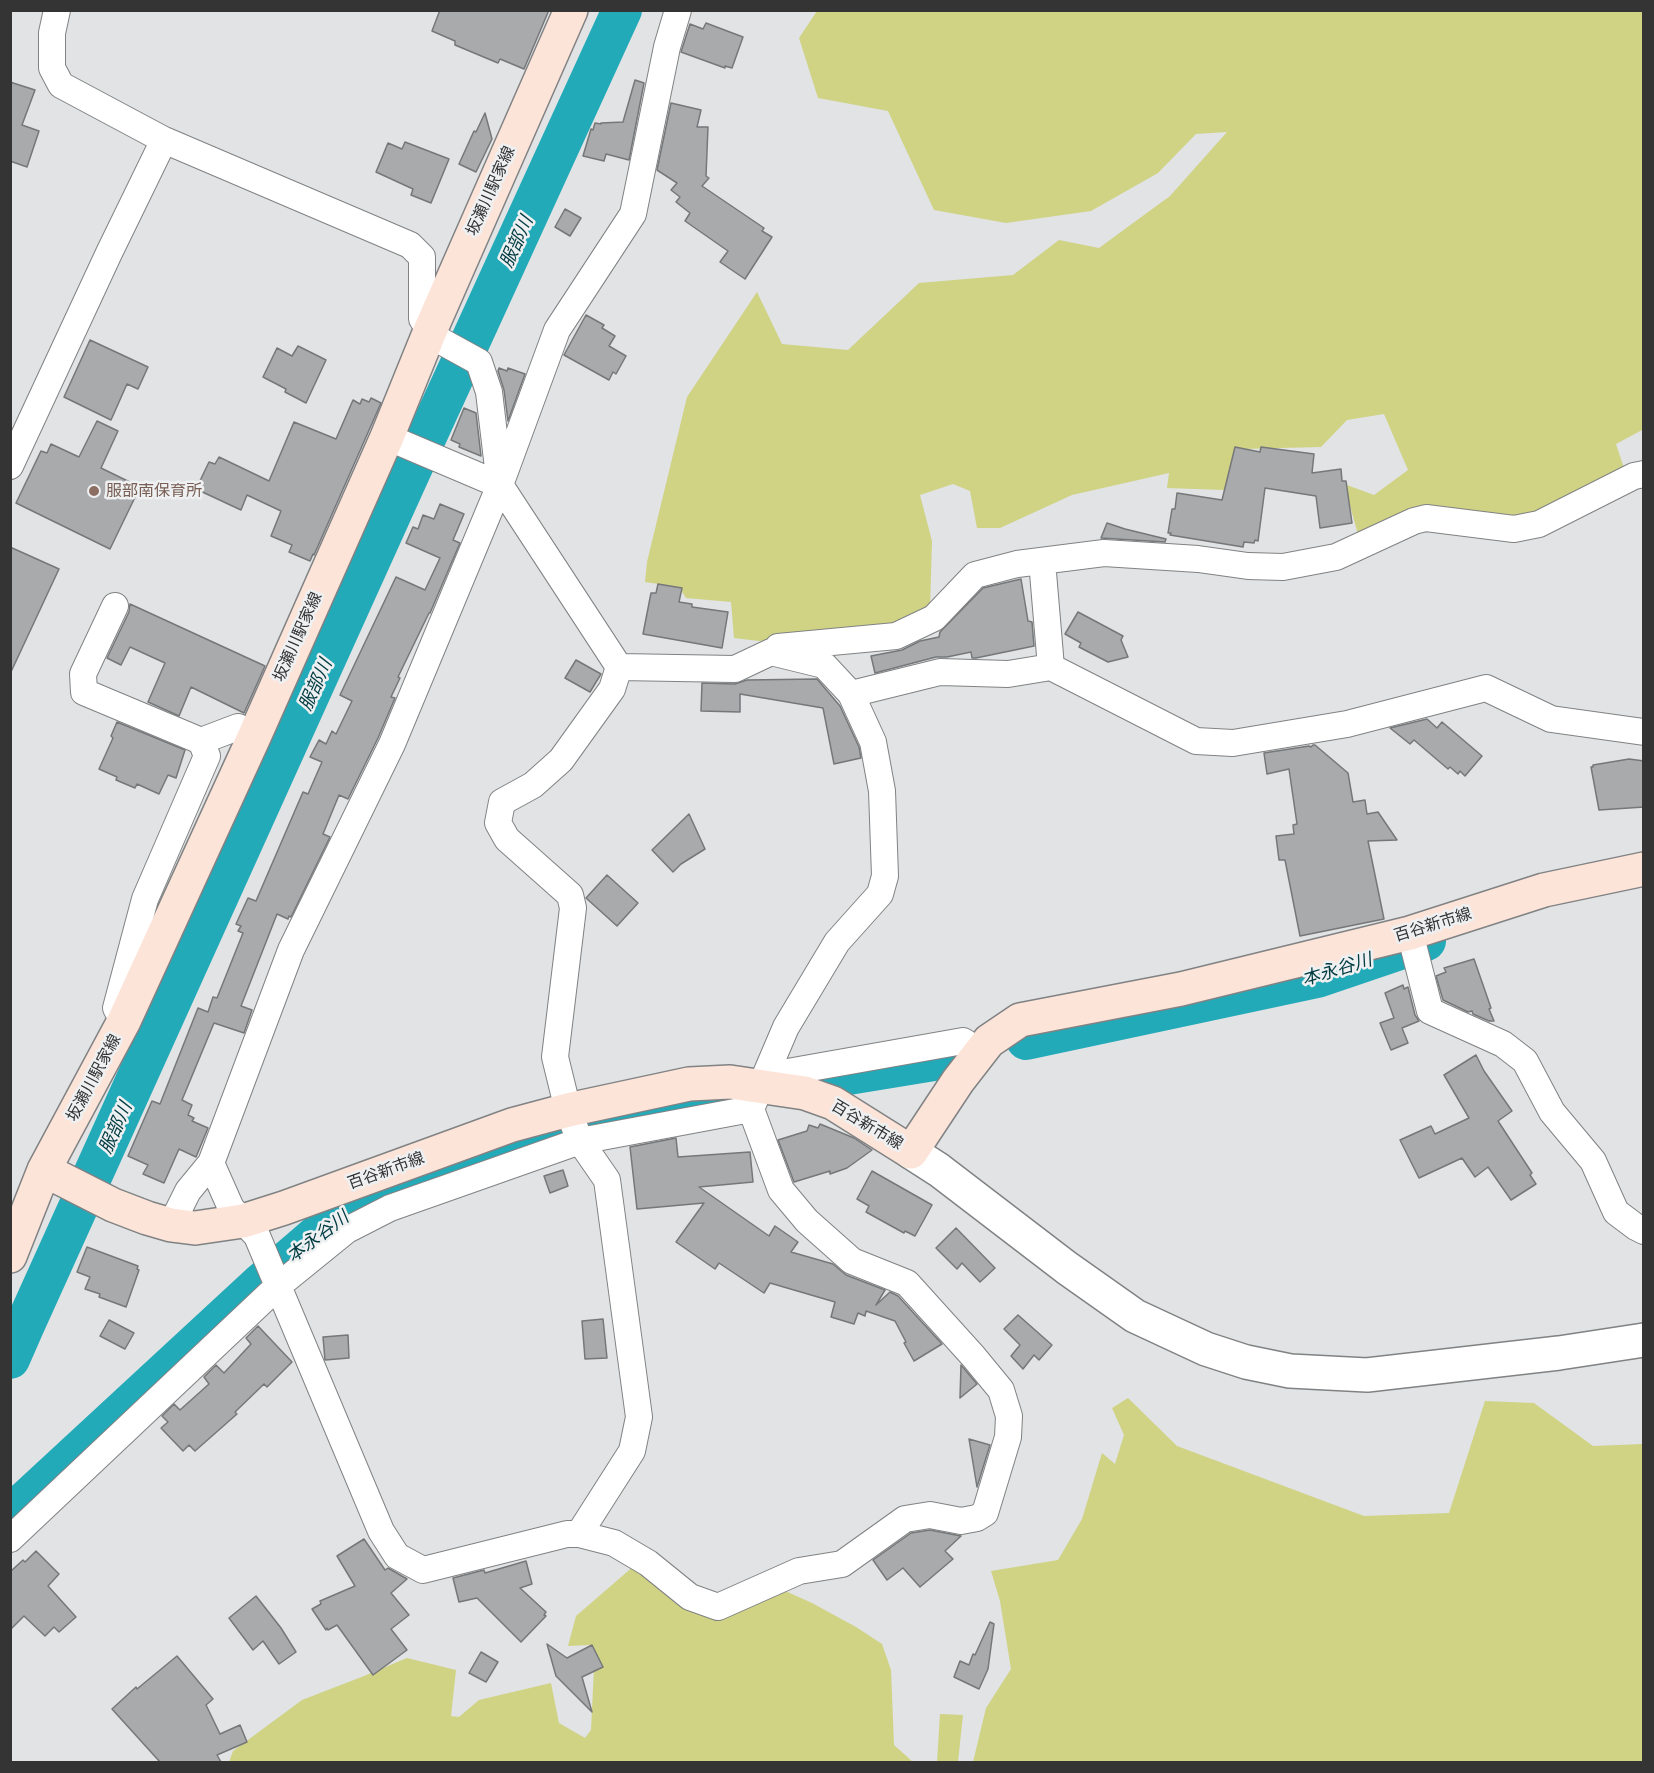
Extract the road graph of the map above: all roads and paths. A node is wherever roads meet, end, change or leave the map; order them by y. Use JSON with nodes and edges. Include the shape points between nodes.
{"nodes":[{"id":1,"x":57,"y":10,"type":"edge"},
{"id":2,"x":571,"y":10,"type":"edge"},
{"id":3,"x":678,"y":10,"type":"edge"},
{"id":4,"x":164,"y":140,"type":"junction"},
{"id":5,"x":440,"y":338,"type":"junction"},
{"id":6,"x":394,"y":440,"type":"junction"},
{"id":7,"x":10,"y":466,"type":"edge"},
{"id":8,"x":1644,"y":474,"type":"edge"},
{"id":9,"x":500,"y":485,"type":"junction"},
{"id":10,"x":1042,"y":561,"type":"junction"},
{"id":11,"x":115,"y":606,"type":"dead end"},
{"id":12,"x":771,"y":652,"type":"junction"},
{"id":13,"x":1051,"y":667,"type":"junction"},
{"id":14,"x":619,"y":668,"type":"junction"},
{"id":15,"x":851,"y":694,"type":"junction"},
{"id":16,"x":1644,"y":732,"type":"edge"},
{"id":17,"x":255,"y":735,"type":"junction"},
{"id":18,"x":201,"y":741,"type":"junction"},
{"id":19,"x":1644,"y":869,"type":"edge"},
{"id":20,"x":1410,"y":933,"type":"junction"},
{"id":21,"x":124,"y":1021,"type":"junction"},
{"id":22,"x":980,"y":1053,"type":"junction"},
{"id":23,"x":759,"y":1090,"type":"junction"},
{"id":24,"x":568,"y":1110,"type":"junction"},
{"id":25,"x":580,"y":1142,"type":"junction"},
{"id":26,"x":911,"y":1152,"type":"junction"},
{"id":27,"x":211,"y":1163,"type":"junction"},
{"id":28,"x":57,"y":1177,"type":"junction"},
{"id":29,"x":171,"y":1225,"type":"junction"},
{"id":30,"x":250,"y":1229,"type":"junction"},
{"id":31,"x":1644,"y":1230,"type":"edge"},
{"id":32,"x":10,"y":1256,"type":"edge"},
{"id":33,"x":278,"y":1286,"type":"junction"},
{"id":34,"x":1644,"y":1340,"type":"edge"},
{"id":35,"x":579,"y":1534,"type":"junction"},
{"id":36,"x":10,"y":1539,"type":"edge"}],
"edges":[{"from":1,"to":4,"type":"street","via":[[52,33],[52,68],[61,85]]},
{"from":2,"to":5,"type":"main road","name":"坂瀬川駅家線"},
{"from":3,"to":9,"type":"street","via":[[633,214],[557,330]]},
{"from":4,"to":5,"type":"street","via":[[410,245],[422,257],[422,319]]},
{"from":4,"to":7,"type":"street"},
{"from":5,"to":6,"type":"main road","name":"坂瀬川駅家線"},
{"from":5,"to":9,"type":"street","via":[[479,362],[489,392]]},
{"from":6,"to":9,"type":"street"},
{"from":6,"to":17,"type":"main road","name":"坂瀬川駅家線"},
{"from":8,"to":10,"type":"street","via":[[1539,524],[1514,529],[1426,518],[1336,557],[1283,567],[1104,553]]},
{"from":9,"to":14,"type":"street"},
{"from":9,"to":27,"type":"street","via":[[392,744],[291,950]]},
{"from":10,"to":12,"type":"street","via":[[975,575],[934,618],[896,636],[778,647]]},
{"from":10,"to":13,"type":"street"},
{"from":11,"to":18,"type":"street","via":[[83,674],[84,692]]},
{"from":12,"to":14,"type":"street","via":[[735,669]]},
{"from":12,"to":15,"type":"street","via":[[824,665]]},
{"from":13,"to":15,"type":"street","via":[[1008,674],[940,672]]},
{"from":13,"to":16,"type":"street","via":[[1196,741],[1233,743],[1347,724],[1486,688],[1551,719]]},
{"from":14,"to":24,"type":"street","via":[[612,689],[561,759],[533,785],[502,802],[498,823],[507,839],[570,895],[573,908],[555,1057]]},
{"from":15,"to":23,"type":"street","via":[[873,742],[882,791],[885,876],[880,894],[837,942],[797,1008]]},
{"from":17,"to":18,"type":"street","via":[[238,727]]},
{"from":17,"to":21,"type":"main road","name":"坂瀬川駅家線"},
{"from":18,"to":21,"type":"street","via":[[207,756],[145,899],[116,1008]]},
{"from":19,"to":20,"type":"main road","name":"百谷新市線","via":[[1544,890]]},
{"from":20,"to":22,"type":"main road","name":"百谷新市線","via":[[1181,989],[1020,1020],[989,1041]]},
{"from":20,"to":31,"type":"street","via":[[1430,1011],[1503,1044],[1526,1062],[1552,1112],[1593,1161],[1616,1212]]},
{"from":21,"to":28,"type":"main road","name":"坂瀬川駅家線"},
{"from":22,"to":23,"type":"street","via":[[963,1041]]},
{"from":22,"to":26,"type":"main road","name":"百谷新市線"},
{"from":23,"to":24,"type":"main road","name":"百谷新市線","via":[[730,1082],[689,1084]]},
{"from":23,"to":25,"type":"street"},
{"from":23,"to":26,"type":"main road","name":"百谷新市線","via":[[805,1093],[833,1102]]},
{"from":23,"to":35,"type":"street","via":[[782,1190],[807,1221],[852,1261],[907,1283],[1001,1390],[1009,1416],[1008,1437],[985,1513],[961,1521],[930,1515],[905,1519],[842,1564],[799,1571],[718,1607],[690,1597],[648,1563],[614,1543]]},
{"from":24,"to":25,"type":"street"},
{"from":24,"to":30,"type":"main road","name":"百谷新市線","via":[[512,1125],[284,1208]]},
{"from":25,"to":33,"type":"street","via":[[390,1208],[347,1230]]},
{"from":25,"to":35,"type":"street","via":[[607,1180],[639,1417],[632,1451]]},
{"from":26,"to":34,"type":"street","via":[[1136,1316],[1246,1362],[1290,1371],[1367,1375]]},
{"from":27,"to":29,"type":"street","via":[[188,1191]]},
{"from":27,"to":30,"type":"street","via":[[231,1209]]},
{"from":28,"to":29,"type":"main road","name":"百谷新市線","via":[[113,1205]]},
{"from":28,"to":32,"type":"main road","name":"坂瀬川駅家線"},
{"from":29,"to":30,"type":"main road","name":"百谷新市線"},
{"from":30,"to":33,"type":"street"},
{"from":33,"to":35,"type":"street","via":[[381,1531],[398,1556],[423,1570]]},
{"from":33,"to":36,"type":"street"}]}
